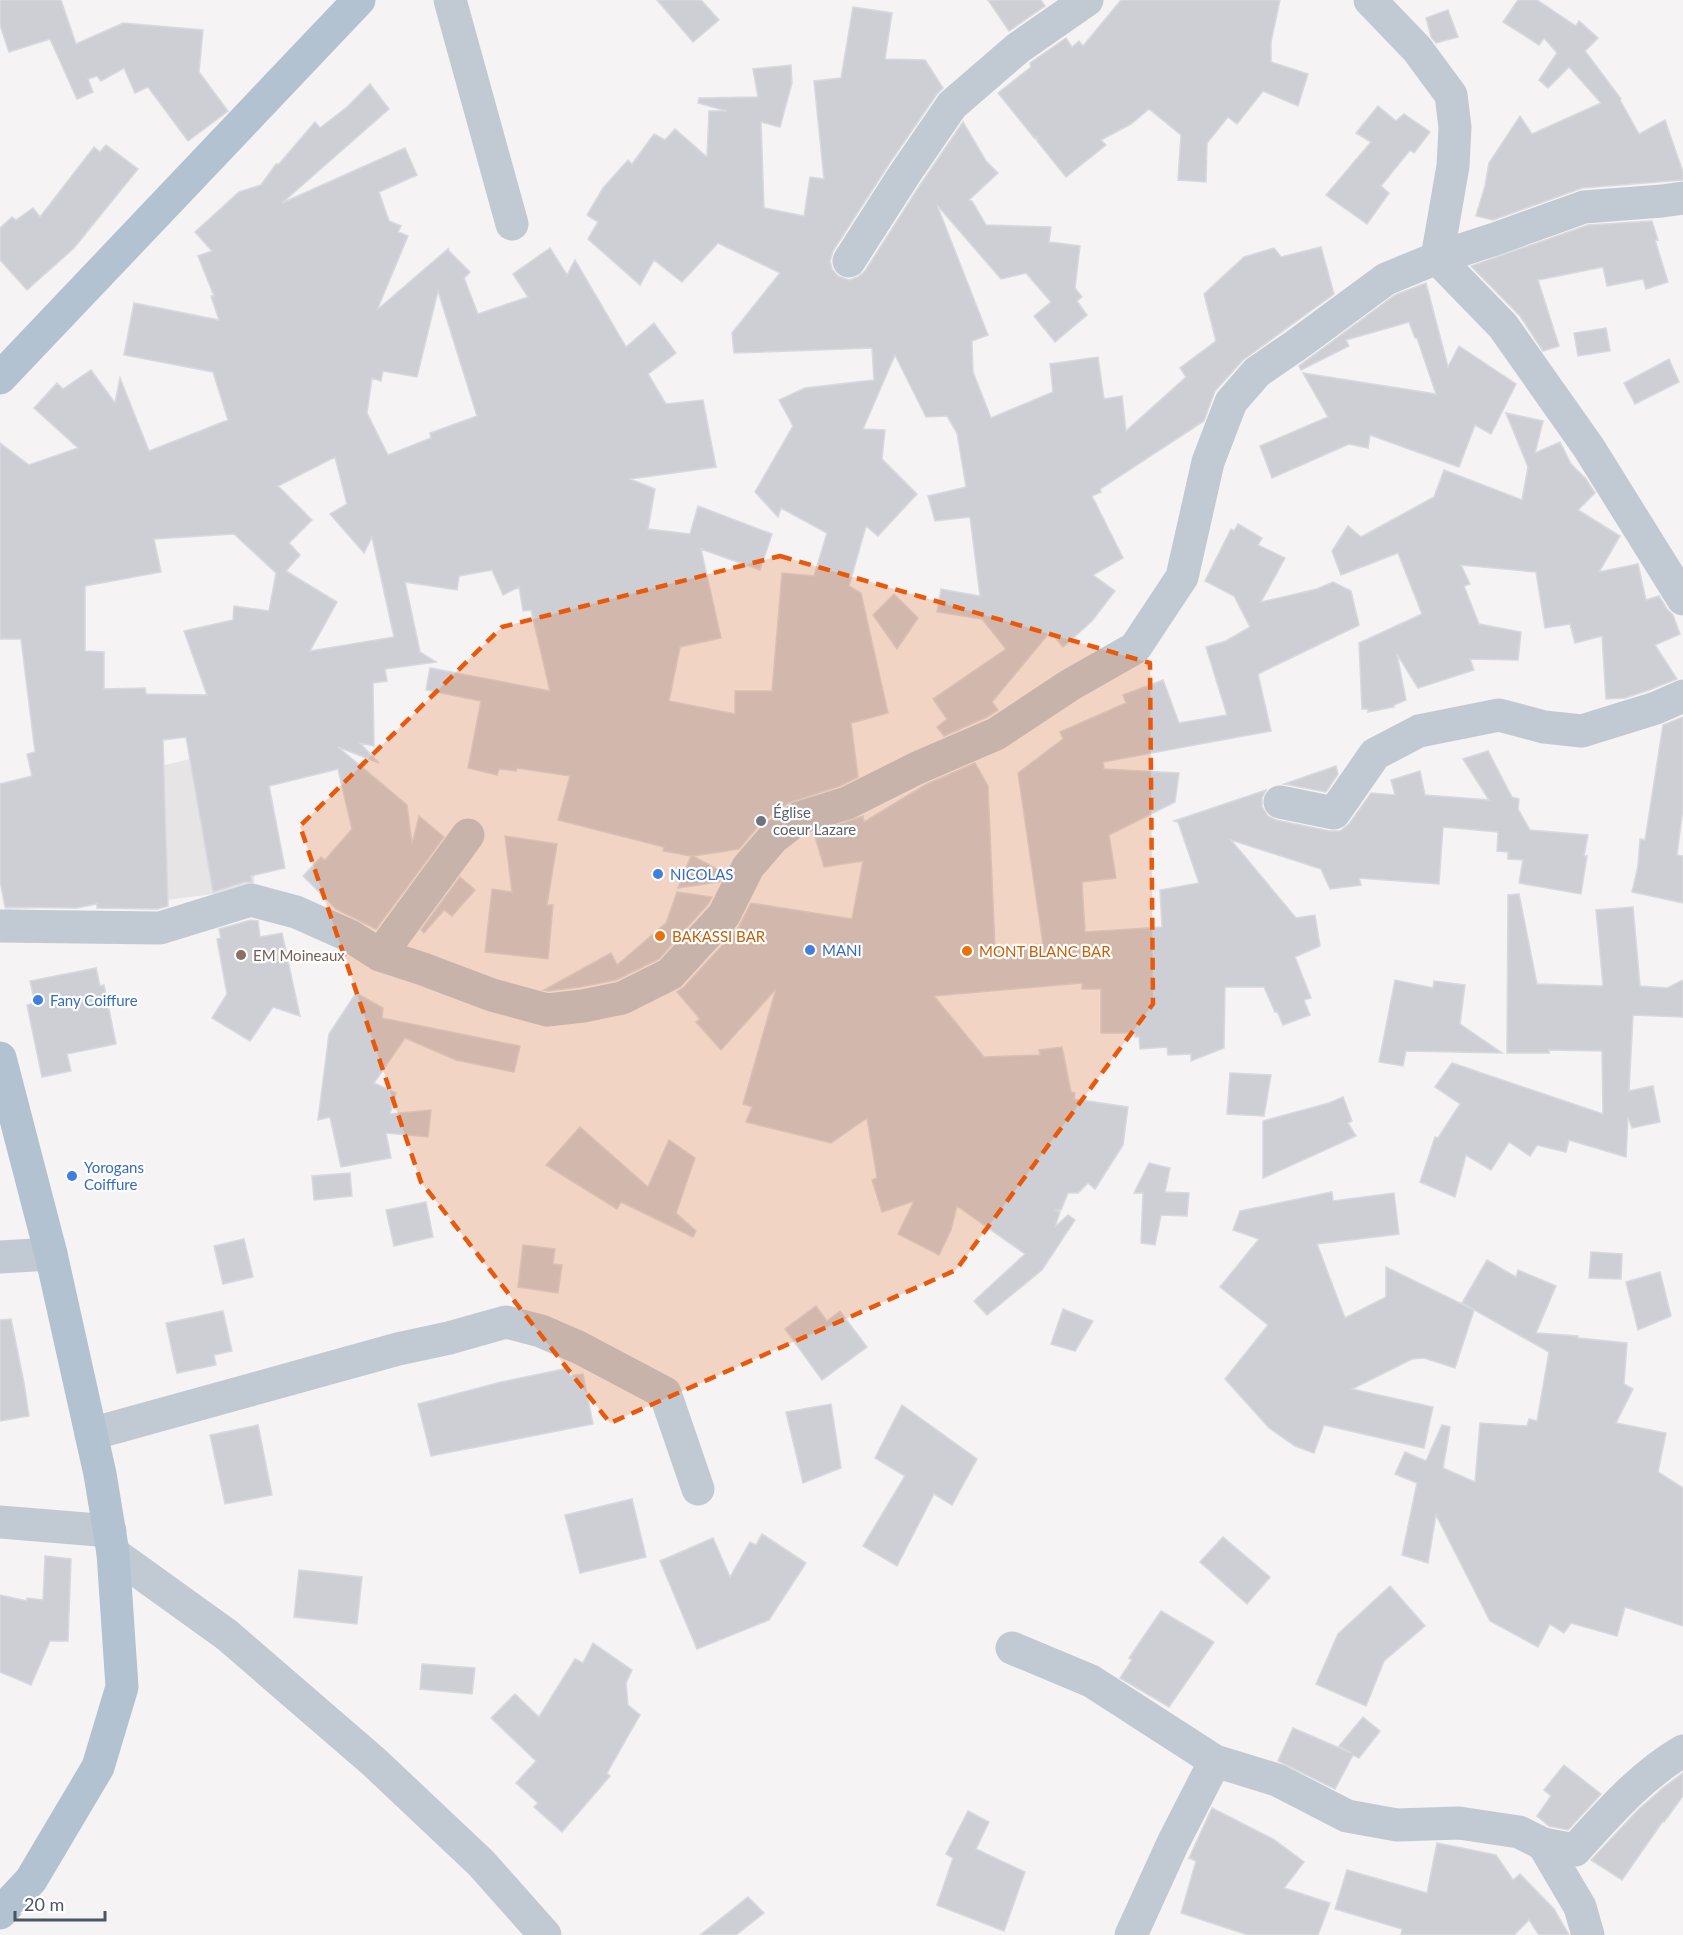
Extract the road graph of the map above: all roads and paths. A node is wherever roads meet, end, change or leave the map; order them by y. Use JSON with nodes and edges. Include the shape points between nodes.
{"nodes":[{"id":1,"x":359,"y":0,"type":"edge"},
{"id":2,"x":450,"y":0,"type":"edge"},
{"id":3,"x":1087,"y":0,"type":"edge"},
{"id":4,"x":1370,"y":0,"type":"edge"},
{"id":5,"x":1683,"y":198,"type":"edge"},
{"id":6,"x":512,"y":224,"type":"dead end"},
{"id":7,"x":1437,"y":258,"type":"junction"},
{"id":8,"x":849,"y":261,"type":"dead end"},
{"id":9,"x":0,"y":378,"type":"edge"},
{"id":10,"x":1683,"y":599,"type":"edge"},
{"id":11,"x":1683,"y":696,"type":"edge"},
{"id":12,"x":1280,"y":802,"type":"dead end"},
{"id":13,"x":468,"y":836,"type":"dead end"},
{"id":14,"x":0,"y":927,"type":"edge"},
{"id":15,"x":380,"y":955,"type":"junction"},
{"id":16,"x":0,"y":1058,"type":"edge"},
{"id":17,"x":51,"y":1254,"type":"junction"},
{"id":18,"x":0,"y":1257,"type":"edge"},
{"id":19,"x":92,"y":1434,"type":"junction"},
{"id":20,"x":698,"y":1489,"type":"dead end"},
{"id":21,"x":0,"y":1522,"type":"edge"},
{"id":22,"x":111,"y":1542,"type":"junction"},
{"id":23,"x":1012,"y":1648,"type":"dead end"},
{"id":24,"x":1683,"y":1751,"type":"edge"},
{"id":25,"x":1215,"y":1761,"type":"junction"},
{"id":26,"x":1543,"y":1844,"type":"junction"},
{"id":27,"x":0,"y":1913,"type":"edge"},
{"id":28,"x":545,"y":1935,"type":"edge"},
{"id":29,"x":1131,"y":1935,"type":"edge"},
{"id":30,"x":1588,"y":1935,"type":"edge"}],
"edges":[{"from":1,"to":9,"type":"main road"},
{"from":2,"to":6,"type":"street"},
{"from":3,"to":8,"type":"street","via":[[1018,48],[952,105]]},
{"from":4,"to":7,"type":"street","via":[[1417,49],[1451,95],[1455,127],[1453,166]]},
{"from":5,"to":7,"type":"street","via":[[1584,207]]},
{"from":7,"to":10,"type":"street","via":[[1503,326],[1589,448]]},
{"from":7,"to":15,"type":"street","via":[[1386,279],[1257,372],[1231,402],[1209,462],[1182,577],[1135,648],[996,734],[847,802],[799,818],[773,838],[748,867],[724,915],[670,974],[622,998],[547,1010],[492,996]]},
{"from":11,"to":12,"type":"street","via":[[1582,731],[1544,728],[1499,715],[1419,731],[1376,754],[1334,813]]},
{"from":13,"to":15,"type":"street"},
{"from":14,"to":15,"type":"street","via":[[160,928],[251,900],[296,912],[350,936]]},
{"from":16,"to":17,"type":"main road"},
{"from":17,"to":18,"type":"street"},
{"from":17,"to":19,"type":"main road"},
{"from":19,"to":20,"type":"street","via":[[506,1322],[541,1331],[665,1393]]},
{"from":19,"to":22,"type":"main road"},
{"from":21,"to":22,"type":"street"},
{"from":22,"to":27,"type":"main road","via":[[122,1688],[98,1767],[32,1880]]},
{"from":22,"to":28,"type":"street","via":[[227,1635],[374,1762],[481,1863]]},
{"from":23,"to":25,"type":"street","via":[[1091,1681]]},
{"from":24,"to":26,"type":"street","via":[[1631,1791],[1575,1850]]},
{"from":25,"to":26,"type":"street","via":[[1277,1779],[1347,1816],[1397,1825],[1459,1823],[1519,1832]]},
{"from":25,"to":29,"type":"street"},
{"from":26,"to":30,"type":"street","via":[[1580,1907]]}]}
